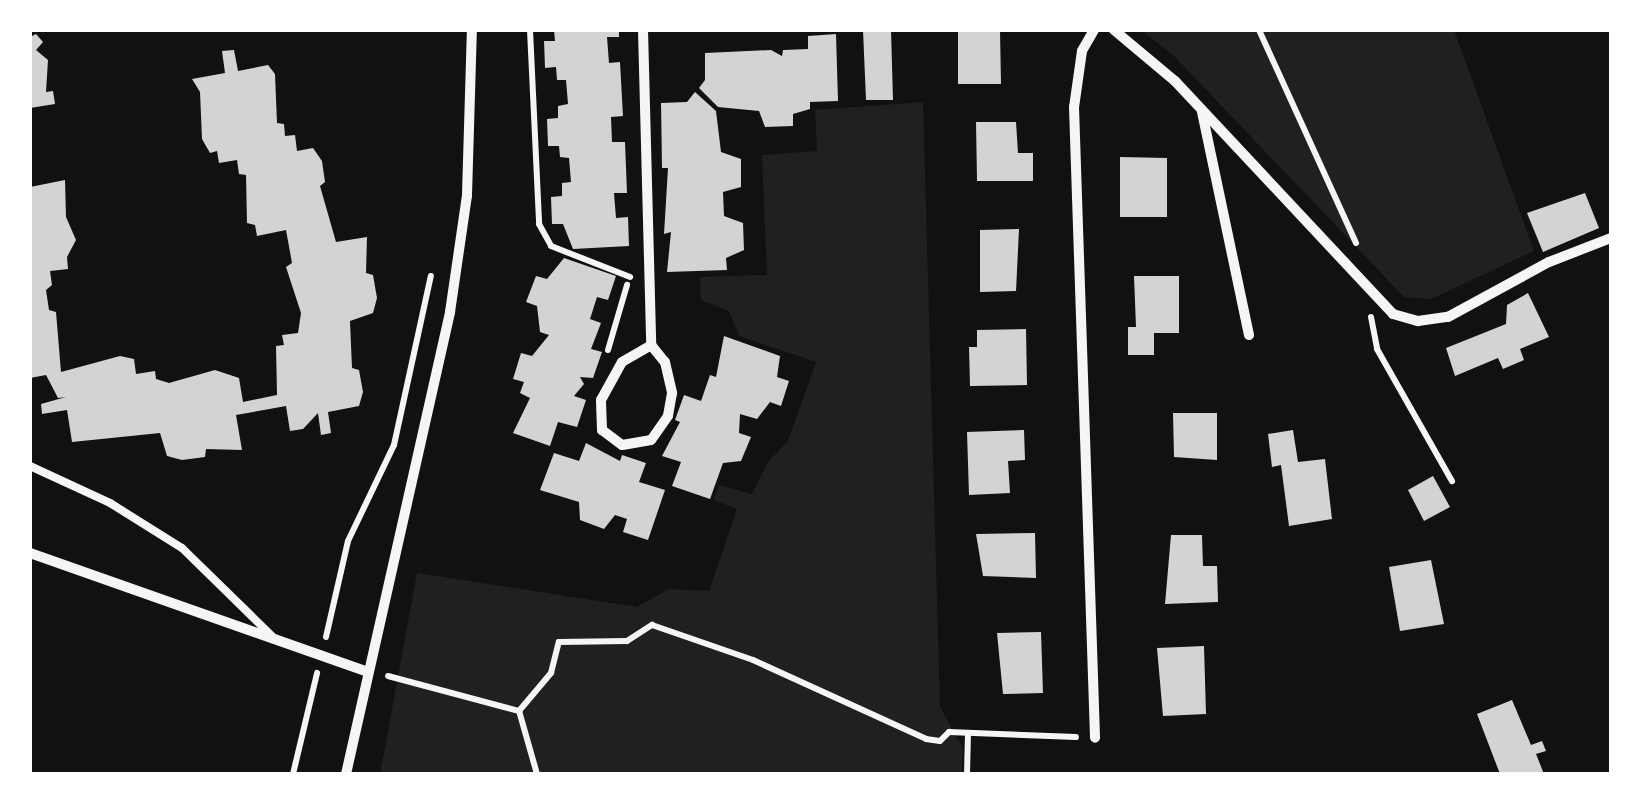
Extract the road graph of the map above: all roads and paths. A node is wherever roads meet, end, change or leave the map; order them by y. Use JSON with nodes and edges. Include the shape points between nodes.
{"nodes":[{"id":1,"x":472,"y":30,"type":"edge"},
{"id":2,"x":530,"y":30,"type":"edge"},
{"id":3,"x":643,"y":30,"type":"edge"},
{"id":4,"x":1094,"y":30,"type":"edge"},
{"id":5,"x":1114,"y":30,"type":"edge"},
{"id":6,"x":1259,"y":30,"type":"edge"},
{"id":7,"x":1201,"y":110,"type":"junction"},
{"id":8,"x":1611,"y":238,"type":"edge"},
{"id":9,"x":1360,"y":253,"type":"dead end"},
{"id":10,"x":432,"y":271,"type":"dead end"},
{"id":11,"x":629,"y":278,"type":"junction"},
{"id":12,"x":651,"y":278,"type":"junction"},
{"id":13,"x":1372,"y":292,"type":"junction"},
{"id":14,"x":1249,"y":336,"type":"dead end"},
{"id":15,"x":651,"y":345,"type":"junction"},
{"id":16,"x":618,"y":369,"type":"junction"},
{"id":17,"x":30,"y":466,"type":"edge"},
{"id":18,"x":1452,"y":481,"type":"dead end"},
{"id":19,"x":30,"y":553,"type":"edge"},
{"id":20,"x":278,"y":641,"type":"junction"},
{"id":21,"x":322,"y":656,"type":"junction"},
{"id":22,"x":367,"y":672,"type":"junction"},
{"id":23,"x":519,"y":711,"type":"junction"},
{"id":24,"x":968,"y":733,"type":"junction"},
{"id":25,"x":1095,"y":738,"type":"joint"},
{"id":26,"x":293,"y":774,"type":"edge"},
{"id":27,"x":346,"y":774,"type":"edge"},
{"id":28,"x":537,"y":774,"type":"edge"},
{"id":29,"x":967,"y":774,"type":"edge"}],
"edges":[{"from":1,"to":22,"type":"street","via":[[467,196],[450,312]]},
{"from":2,"to":11,"type":"path","via":[[538,224],[552,246]]},
{"from":3,"to":12,"type":"street"},
{"from":4,"to":25,"type":"street","via":[[1082,51],[1074,107]]},
{"from":5,"to":7,"type":"street"},
{"from":6,"to":9,"type":"path"},
{"from":7,"to":13,"type":"street"},
{"from":7,"to":14,"type":"street"},
{"from":8,"to":13,"type":"street","via":[[1549,262],[1448,316],[1418,321],[1394,314]]},
{"from":10,"to":21,"type":"path","via":[[394,445],[348,541]]},
{"from":11,"to":12,"type":"path"},
{"from":11,"to":16,"type":"path","via":[[608,348]]},
{"from":12,"to":15,"type":"street"},
{"from":13,"to":18,"type":"path","via":[[1377,349]]},
{"from":15,"to":16,"type":"street"},
{"from":15,"to":16,"type":"street","via":[[665,362],[672,393],[668,416],[651,440],[622,445],[602,430],[600,400]]},
{"from":17,"to":20,"type":"lane","via":[[110,503],[182,548]]},
{"from":19,"to":20,"type":"street"},
{"from":20,"to":21,"type":"street"},
{"from":21,"to":22,"type":"street"},
{"from":21,"to":26,"type":"path"},
{"from":22,"to":23,"type":"path"},
{"from":22,"to":27,"type":"street"},
{"from":23,"to":24,"type":"path","via":[[552,673],[560,642],[627,641],[652,625],[753,660],[926,739]]},
{"from":23,"to":28,"type":"path"},
{"from":24,"to":25,"type":"path"},
{"from":24,"to":29,"type":"path"}]}
